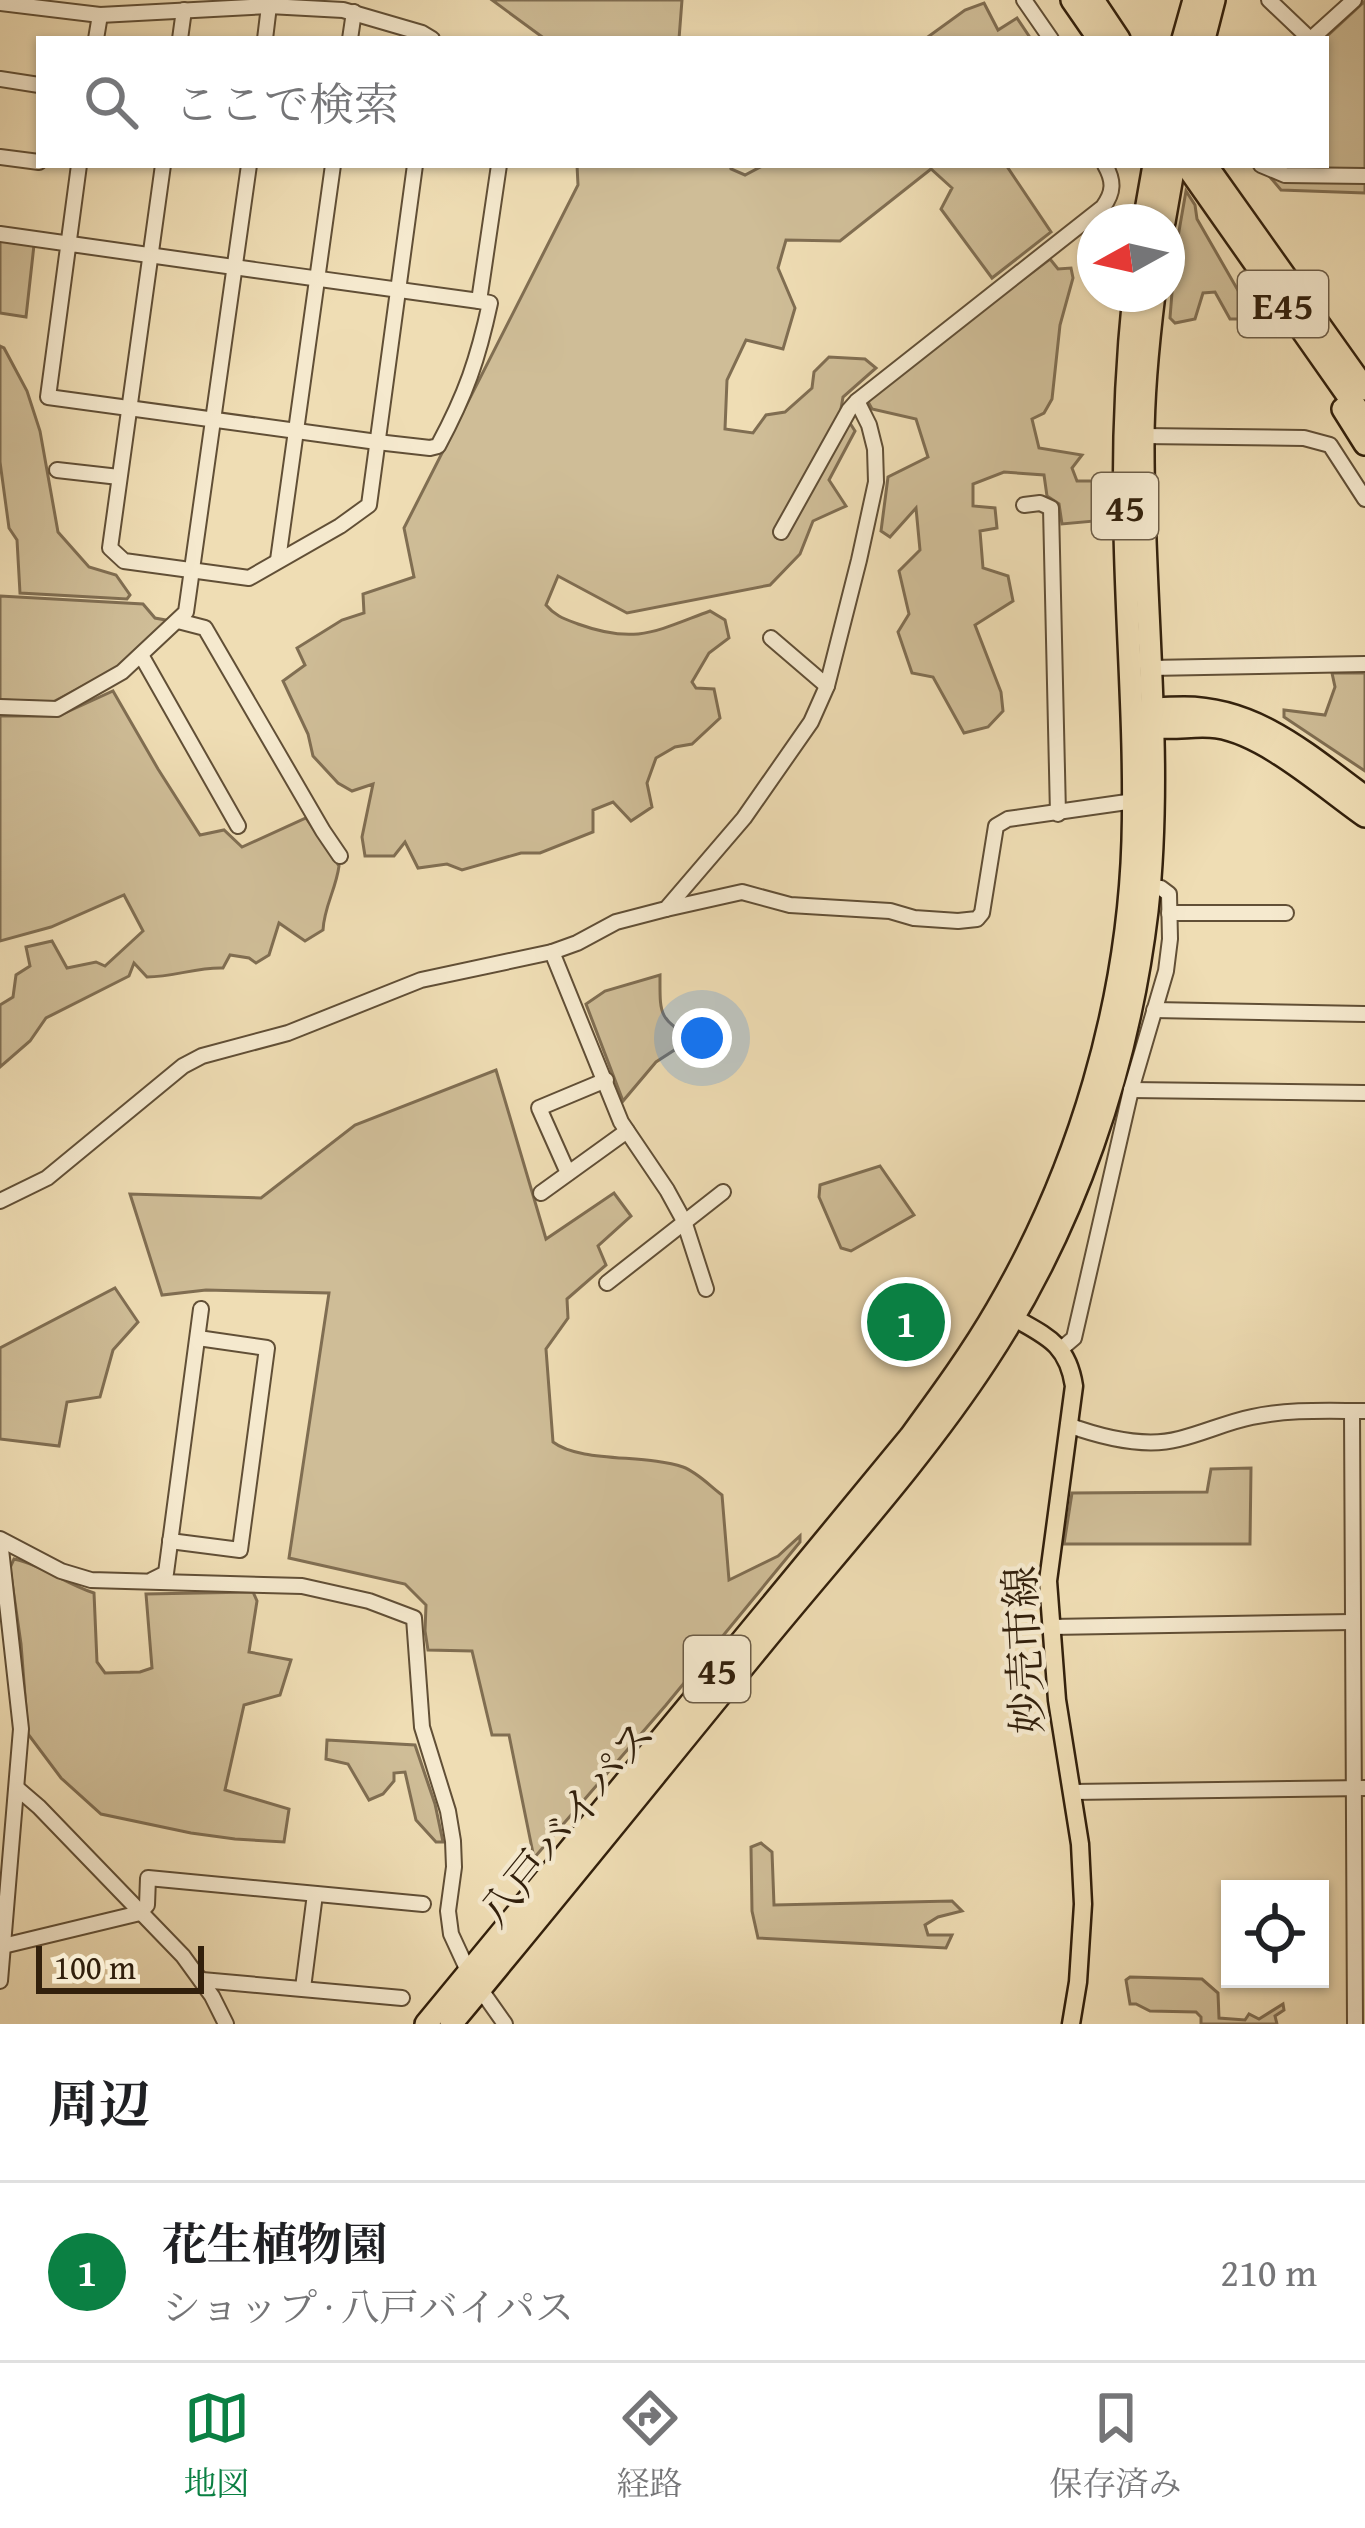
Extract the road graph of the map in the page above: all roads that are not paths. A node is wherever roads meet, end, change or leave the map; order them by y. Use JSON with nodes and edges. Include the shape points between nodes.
{"nodes":[{"id":1,"x":1024,"y":0,"type":"edge"},
{"id":2,"x":1072,"y":0,"type":"edge"},
{"id":3,"x":1093,"y":0,"type":"edge"},
{"id":4,"x":1194,"y":0,"type":"edge"},
{"id":5,"x":1214,"y":0,"type":"edge"},
{"id":6,"x":1269,"y":0,"type":"edge"},
{"id":7,"x":1354,"y":0,"type":"edge"},
{"id":8,"x":0,"y":3,"type":"edge"},
{"id":9,"x":269,"y":6,"type":"junction"},
{"id":10,"x":184,"y":10,"type":"junction"},
{"id":11,"x":354,"y":12,"type":"junction"},
{"id":12,"x":100,"y":15,"type":"junction"},
{"id":13,"x":96,"y":36,"type":"edge"},
{"id":14,"x":180,"y":36,"type":"edge"},
{"id":15,"x":265,"y":36,"type":"edge"},
{"id":16,"x":350,"y":36,"type":"edge"},
{"id":17,"x":427,"y":36,"type":"edge"},
{"id":18,"x":1049,"y":36,"type":"edge"},
{"id":19,"x":1097,"y":36,"type":"edge"},
{"id":20,"x":1118,"y":36,"type":"edge"},
{"id":21,"x":1185,"y":36,"type":"edge"},
{"id":22,"x":1205,"y":36,"type":"edge"},
{"id":23,"x":1308,"y":36,"type":"edge"},
{"id":24,"x":1314,"y":36,"type":"edge"},
{"id":25,"x":0,"y":79,"type":"edge"},
{"id":26,"x":36,"y":85,"type":"edge"},
{"id":27,"x":0,"y":157,"type":"edge"},
{"id":28,"x":36,"y":162,"type":"edge"},
{"id":29,"x":79,"y":168,"type":"edge"},
{"id":30,"x":163,"y":168,"type":"edge"},
{"id":31,"x":248,"y":168,"type":"edge"},
{"id":32,"x":333,"y":168,"type":"edge"},
{"id":33,"x":416,"y":168,"type":"edge"},
{"id":34,"x":499,"y":168,"type":"edge"},
{"id":35,"x":1107,"y":168,"type":"edge"},
{"id":36,"x":1153,"y":168,"type":"edge"},
{"id":37,"x":1173,"y":168,"type":"edge"},
{"id":38,"x":1269,"y":168,"type":"edge"},
{"id":39,"x":1201,"y":172,"type":"edge"},
{"id":40,"x":1365,"y":176,"type":"edge"},
{"id":41,"x":1147,"y":204,"type":"edge"},
{"id":42,"x":1167,"y":204,"type":"edge"},
{"id":43,"x":0,"y":235,"type":"edge"},
{"id":44,"x":1240,"y":243,"type":"junction"},
{"id":45,"x":68,"y":244,"type":"junction"},
{"id":46,"x":151,"y":256,"type":"junction"},
{"id":47,"x":234,"y":267,"type":"junction"},
{"id":48,"x":316,"y":279,"type":"junction"},
{"id":49,"x":397,"y":290,"type":"junction"},
{"id":50,"x":479,"y":301,"type":"junction"},
{"id":51,"x":1132,"y":312,"type":"edge"},
{"id":52,"x":1153,"y":312,"type":"edge"},
{"id":53,"x":1321,"y":326,"type":"junction"},
{"id":54,"x":1365,"y":379,"type":"edge"},
{"id":55,"x":1365,"y":389,"type":"edge"},
{"id":56,"x":857,"y":401,"type":"junction"},
{"id":57,"x":130,"y":407,"type":"junction"},
{"id":58,"x":212,"y":419,"type":"junction"},
{"id":59,"x":1365,"y":420,"type":"edge"},
{"id":60,"x":296,"y":430,"type":"junction"},
{"id":61,"x":1143,"y":436,"type":"junction"},
{"id":62,"x":376,"y":442,"type":"junction"},
{"id":63,"x":1365,"y":444,"type":"edge"},
{"id":64,"x":58,"y":470,"type":"dead end"},
{"id":65,"x":119,"y":477,"type":"junction"},
{"id":66,"x":1365,"y":499,"type":"edge"},
{"id":67,"x":1024,"y":505,"type":"dead end"},
{"id":68,"x":781,"y":532,"type":"dead end"},
{"id":69,"x":278,"y":560,"type":"junction"},
{"id":70,"x":192,"y":571,"type":"junction"},
{"id":71,"x":178,"y":621,"type":"junction"},
{"id":72,"x":771,"y":638,"type":"dead end"},
{"id":73,"x":141,"y":655,"type":"junction"},
{"id":74,"x":1365,"y":664,"type":"edge"},
{"id":75,"x":1150,"y":668,"type":"junction"},
{"id":76,"x":827,"y":686,"type":"junction"},
{"id":77,"x":0,"y":706,"type":"edge"},
{"id":78,"x":1145,"y":718,"type":"junction"},
{"id":79,"x":1365,"y":797,"type":"edge"},
{"id":80,"x":1134,"y":801,"type":"junction"},
{"id":81,"x":1058,"y":814,"type":"junction"},
{"id":82,"x":1365,"y":816,"type":"edge"},
{"id":83,"x":238,"y":826,"type":"dead end"},
{"id":84,"x":340,"y":856,"type":"dead end"},
{"id":85,"x":1149,"y":887,"type":"junction"},
{"id":86,"x":666,"y":909,"type":"junction"},
{"id":87,"x":1169,"y":913,"type":"junction"},
{"id":88,"x":1286,"y":914,"type":"dead end"},
{"id":89,"x":552,"y":952,"type":"junction"},
{"id":90,"x":1154,"y":1010,"type":"junction"},
{"id":91,"x":1365,"y":1014,"type":"edge"},
{"id":92,"x":606,"y":1080,"type":"junction"},
{"id":93,"x":1130,"y":1090,"type":"junction"},
{"id":94,"x":1365,"y":1093,"type":"edge"},
{"id":95,"x":626,"y":1131,"type":"junction"},
{"id":96,"x":568,"y":1173,"type":"junction"},
{"id":97,"x":723,"y":1192,"type":"dead end"},
{"id":98,"x":541,"y":1193,"type":"dead end"},
{"id":99,"x":0,"y":1201,"type":"edge"},
{"id":100,"x":684,"y":1221,"type":"junction"},
{"id":101,"x":608,"y":1283,"type":"dead end"},
{"id":102,"x":706,"y":1289,"type":"dead end"},
{"id":103,"x":201,"y":1309,"type":"dead end"},
{"id":104,"x":1006,"y":1313,"type":"junction"},
{"id":105,"x":198,"y":1338,"type":"junction"},
{"id":106,"x":1061,"y":1348,"type":"junction"},
{"id":107,"x":1358,"y":1411,"type":"edge"},
{"id":108,"x":1068,"y":1425,"type":"junction"},
{"id":109,"x":0,"y":1539,"type":"edge"},
{"id":110,"x":170,"y":1541,"type":"junction"},
{"id":111,"x":147,"y":1582,"type":"junction"},
{"id":112,"x":1352,"y":1622,"type":"junction"},
{"id":113,"x":1051,"y":1627,"type":"junction"},
{"id":114,"x":1359,"y":1788,"type":"edge"},
{"id":115,"x":18,"y":1789,"type":"junction"},
{"id":116,"x":1072,"y":1792,"type":"junction"},
{"id":117,"x":314,"y":1894,"type":"junction"},
{"id":118,"x":423,"y":1904,"type":"dead end"},
{"id":119,"x":140,"y":1912,"type":"junction"},
{"id":120,"x":3,"y":1946,"type":"junction"},
{"id":121,"x":1359,"y":1959,"type":"edge"},
{"id":122,"x":202,"y":1980,"type":"junction"},
{"id":123,"x":0,"y":1981,"type":"edge"},
{"id":124,"x":474,"y":1981,"type":"junction"},
{"id":125,"x":304,"y":1988,"type":"junction"},
{"id":126,"x":402,"y":1998,"type":"dead end"},
{"id":127,"x":226,"y":2024,"type":"edge"},
{"id":128,"x":426,"y":2024,"type":"edge"},
{"id":129,"x":452,"y":2024,"type":"edge"},
{"id":130,"x":505,"y":2024,"type":"edge"},
{"id":131,"x":1072,"y":2024,"type":"edge"},
{"id":132,"x":1354,"y":2024,"type":"edge"}],
"edges":[{"from":1,"to":18,"type":"street"},
{"from":2,"to":19,"type":"highway"},
{"from":3,"to":20,"type":"highway"},
{"from":4,"to":21,"type":"highway"},
{"from":5,"to":22,"type":"highway"},
{"from":6,"to":23,"type":"street"},
{"from":7,"to":24,"type":"street"},
{"from":8,"to":12,"type":"street"},
{"from":9,"to":10,"type":"street"},
{"from":9,"to":11,"type":"street"},
{"from":9,"to":15,"type":"street"},
{"from":10,"to":12,"type":"street"},
{"from":10,"to":14,"type":"street"},
{"from":11,"to":16,"type":"street"},
{"from":11,"to":17,"type":"street"},
{"from":12,"to":13,"type":"street"},
{"from":25,"to":26,"type":"street"},
{"from":27,"to":28,"type":"street"},
{"from":29,"to":45,"type":"street"},
{"from":30,"to":46,"type":"street"},
{"from":31,"to":47,"type":"street"},
{"from":32,"to":48,"type":"street"},
{"from":33,"to":49,"type":"street"},
{"from":34,"to":50,"type":"street"},
{"from":35,"to":56,"type":"street","via":[[1112,189],[1103,207]]},
{"from":36,"to":41,"type":"highway"},
{"from":37,"to":42,"type":"highway"},
{"from":38,"to":40,"type":"street","via":[[1286,176]]},
{"from":39,"to":44,"type":"highway","number":"E45"},
{"from":39,"to":53,"type":"highway","number":"E45"},
{"from":43,"to":45,"type":"street"},
{"from":44,"to":59,"type":"highway","number":"E45"},
{"from":44,"to":63,"type":"highway"},
{"from":45,"to":46,"type":"street"},
{"from":45,"to":57,"type":"street","via":[[48,397]]},
{"from":46,"to":47,"type":"street"},
{"from":46,"to":57,"type":"street"},
{"from":47,"to":48,"type":"street"},
{"from":47,"to":58,"type":"street"},
{"from":48,"to":49,"type":"street"},
{"from":48,"to":60,"type":"street"},
{"from":49,"to":50,"type":"street"},
{"from":49,"to":62,"type":"street"},
{"from":50,"to":62,"type":"street","via":[[490,303],[477,361],[438,446]]},
{"from":51,"to":78,"type":"highway","number":"45","via":[[1124,454]]},
{"from":52,"to":61,"type":"highway","number":"45"},
{"from":53,"to":54,"type":"highway"},
{"from":53,"to":55,"type":"highway","number":"E45"},
{"from":56,"to":68,"type":"street"},
{"from":56,"to":76,"type":"street","via":[[875,449],[876,482]]},
{"from":57,"to":58,"type":"street"},
{"from":57,"to":65,"type":"street"},
{"from":58,"to":60,"type":"street"},
{"from":58,"to":70,"type":"street"},
{"from":60,"to":62,"type":"street"},
{"from":60,"to":69,"type":"street"},
{"from":61,"to":66,"type":"street","via":[[1330,445]]},
{"from":61,"to":75,"type":"highway","number":"45"},
{"from":62,"to":69,"type":"street","via":[[368,505]]},
{"from":64,"to":65,"type":"street"},
{"from":65,"to":70,"type":"street","via":[[110,548],[124,561]]},
{"from":67,"to":81,"type":"street","via":[[1051,508]]},
{"from":69,"to":70,"type":"street","via":[[249,578]]},
{"from":70,"to":71,"type":"street"},
{"from":71,"to":73,"type":"street"},
{"from":71,"to":84,"type":"street","via":[[205,628]]},
{"from":72,"to":76,"type":"street"},
{"from":73,"to":77,"type":"street","via":[[57,709]]},
{"from":73,"to":83,"type":"street"},
{"from":74,"to":75,"type":"street"},
{"from":75,"to":78,"type":"highway","number":"45"},
{"from":76,"to":86,"type":"street","via":[[744,818]]},
{"from":78,"to":79,"type":"highway","via":[[1213,710],[1252,721]]},
{"from":78,"to":80,"type":"highway","name":"八戸バイパス","number":"45"},
{"from":78,"to":82,"type":"highway","via":[[1241,733]]},
{"from":78,"to":85,"type":"highway","name":"八戸バイパス","number":"45","via":[[1153,798]]},
{"from":80,"to":81,"type":"street"},
{"from":80,"to":104,"type":"highway","name":"八戸バイパス","number":"45","via":[[1129,900],[1105,1040]]},
{"from":81,"to":86,"type":"street","via":[[996,826],[977,919],[790,904],[742,892]]},
{"from":85,"to":87,"type":"street","via":[[1168,894]]},
{"from":85,"to":104,"type":"highway","name":"八戸バイパス","number":"45","via":[[1134,996],[1096,1138],[1052,1245]]},
{"from":86,"to":89,"type":"street"},
{"from":87,"to":88,"type":"street"},
{"from":87,"to":90,"type":"street"},
{"from":89,"to":92,"type":"street"},
{"from":89,"to":99,"type":"street","via":[[421,980],[288,1034],[202,1056],[47,1178]]},
{"from":90,"to":91,"type":"street"},
{"from":90,"to":93,"type":"street"},
{"from":92,"to":95,"type":"street"},
{"from":92,"to":96,"type":"street","via":[[539,1108]]},
{"from":93,"to":94,"type":"street"},
{"from":93,"to":106,"type":"street","via":[[1074,1338]]},
{"from":95,"to":96,"type":"street"},
{"from":95,"to":100,"type":"street"},
{"from":96,"to":98,"type":"street"},
{"from":97,"to":100,"type":"street"},
{"from":100,"to":101,"type":"street"},
{"from":100,"to":102,"type":"street"},
{"from":103,"to":105,"type":"street"},
{"from":104,"to":106,"type":"main road"},
{"from":104,"to":124,"type":"highway","name":"八戸バイパス","number":"45","via":[[941,1426]]},
{"from":105,"to":110,"type":"street"},
{"from":105,"to":110,"type":"street","via":[[267,1348],[240,1550]]},
{"from":106,"to":108,"type":"main road","name":"妙売市線","via":[[1074,1386]]},
{"from":107,"to":108,"type":"street","via":[[1272,1413],[1154,1443]]},
{"from":107,"to":112,"type":"street"},
{"from":108,"to":113,"type":"main road","name":"妙売市線","via":[[1048,1581]]},
{"from":109,"to":111,"type":"street","via":[[91,1580]]},
{"from":109,"to":115,"type":"street","via":[[21,1729]]},
{"from":110,"to":111,"type":"street","via":[[166,1573]]},
{"from":111,"to":124,"type":"street","via":[[302,1586],[413,1618],[422,1727],[453,1841],[448,1911]]},
{"from":112,"to":113,"type":"street"},
{"from":112,"to":114,"type":"street"},
{"from":113,"to":116,"type":"main road","name":"妙売市線"},
{"from":114,"to":116,"type":"street"},
{"from":114,"to":121,"type":"street"},
{"from":115,"to":119,"type":"street"},
{"from":115,"to":120,"type":"street"},
{"from":116,"to":131,"type":"main road","name":"妙売市線","via":[[1083,1904]]},
{"from":117,"to":118,"type":"street"},
{"from":117,"to":119,"type":"street","via":[[148,1878]]},
{"from":117,"to":125,"type":"street"},
{"from":119,"to":120,"type":"street"},
{"from":119,"to":122,"type":"street"},
{"from":120,"to":123,"type":"street"},
{"from":121,"to":132,"type":"street"},
{"from":122,"to":125,"type":"street"},
{"from":122,"to":127,"type":"street"},
{"from":124,"to":128,"type":"highway","name":"八戸バイパス","number":"45"},
{"from":124,"to":129,"type":"highway","name":"八戸バイパス","number":"45"},
{"from":124,"to":130,"type":"street"},
{"from":125,"to":126,"type":"street"}]}
